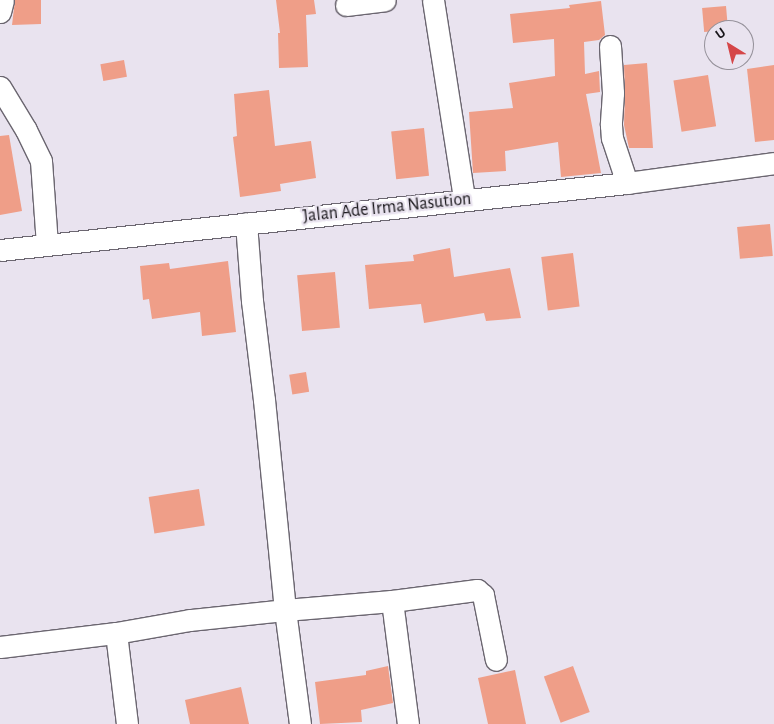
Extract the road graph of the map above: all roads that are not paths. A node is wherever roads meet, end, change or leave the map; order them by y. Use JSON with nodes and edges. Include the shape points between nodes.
{"nodes":[{"id":1,"x":385,"y":0,"type":"edge"},
{"id":2,"x":433,"y":0,"type":"edge"},
{"id":3,"x":346,"y":5,"type":"dead end"},
{"id":4,"x":610,"y":46,"type":"dead end"},
{"id":5,"x":0,"y":87,"type":"edge"},
{"id":6,"x":774,"y":163,"type":"edge"},
{"id":7,"x":628,"y":182,"type":"junction"},
{"id":8,"x":464,"y":199,"type":"junction"},
{"id":9,"x":246,"y":223,"type":"junction"},
{"id":10,"x":47,"y":245,"type":"junction"},
{"id":11,"x":0,"y":250,"type":"edge"},
{"id":12,"x":392,"y":601,"type":"junction"},
{"id":13,"x":285,"y":610,"type":"junction"},
{"id":14,"x":116,"y":633,"type":"junction"},
{"id":15,"x":0,"y":647,"type":"edge"},
{"id":16,"x":496,"y":660,"type":"dead end"},
{"id":17,"x":127,"y":724,"type":"edge"},
{"id":18,"x":300,"y":724,"type":"edge"},
{"id":19,"x":408,"y":724,"type":"edge"}],
"edges":[{"from":1,"to":3,"type":"street"},
{"from":2,"to":8,"type":"street"},
{"from":4,"to":7,"type":"street","via":[[612,138]]},
{"from":5,"to":10,"type":"street","via":[[41,161]]},
{"from":6,"to":7,"type":"street","name":"Jalan Ade Irma Nasution"},
{"from":7,"to":8,"type":"street","name":"Jalan Ade Irma Nasution"},
{"from":8,"to":9,"type":"street","name":"Jalan Ade Irma Nasution"},
{"from":9,"to":10,"type":"street","name":"Jalan Ade Irma Nasution"},
{"from":9,"to":13,"type":"street"},
{"from":10,"to":11,"type":"street","name":"Jalan Ade Irma Nasution"},
{"from":12,"to":13,"type":"street"},
{"from":12,"to":16,"type":"street","via":[[477,590],[483,595]]},
{"from":12,"to":19,"type":"street"},
{"from":13,"to":14,"type":"street","via":[[190,620]]},
{"from":13,"to":18,"type":"street"},
{"from":14,"to":15,"type":"street"},
{"from":14,"to":17,"type":"street"}]}
